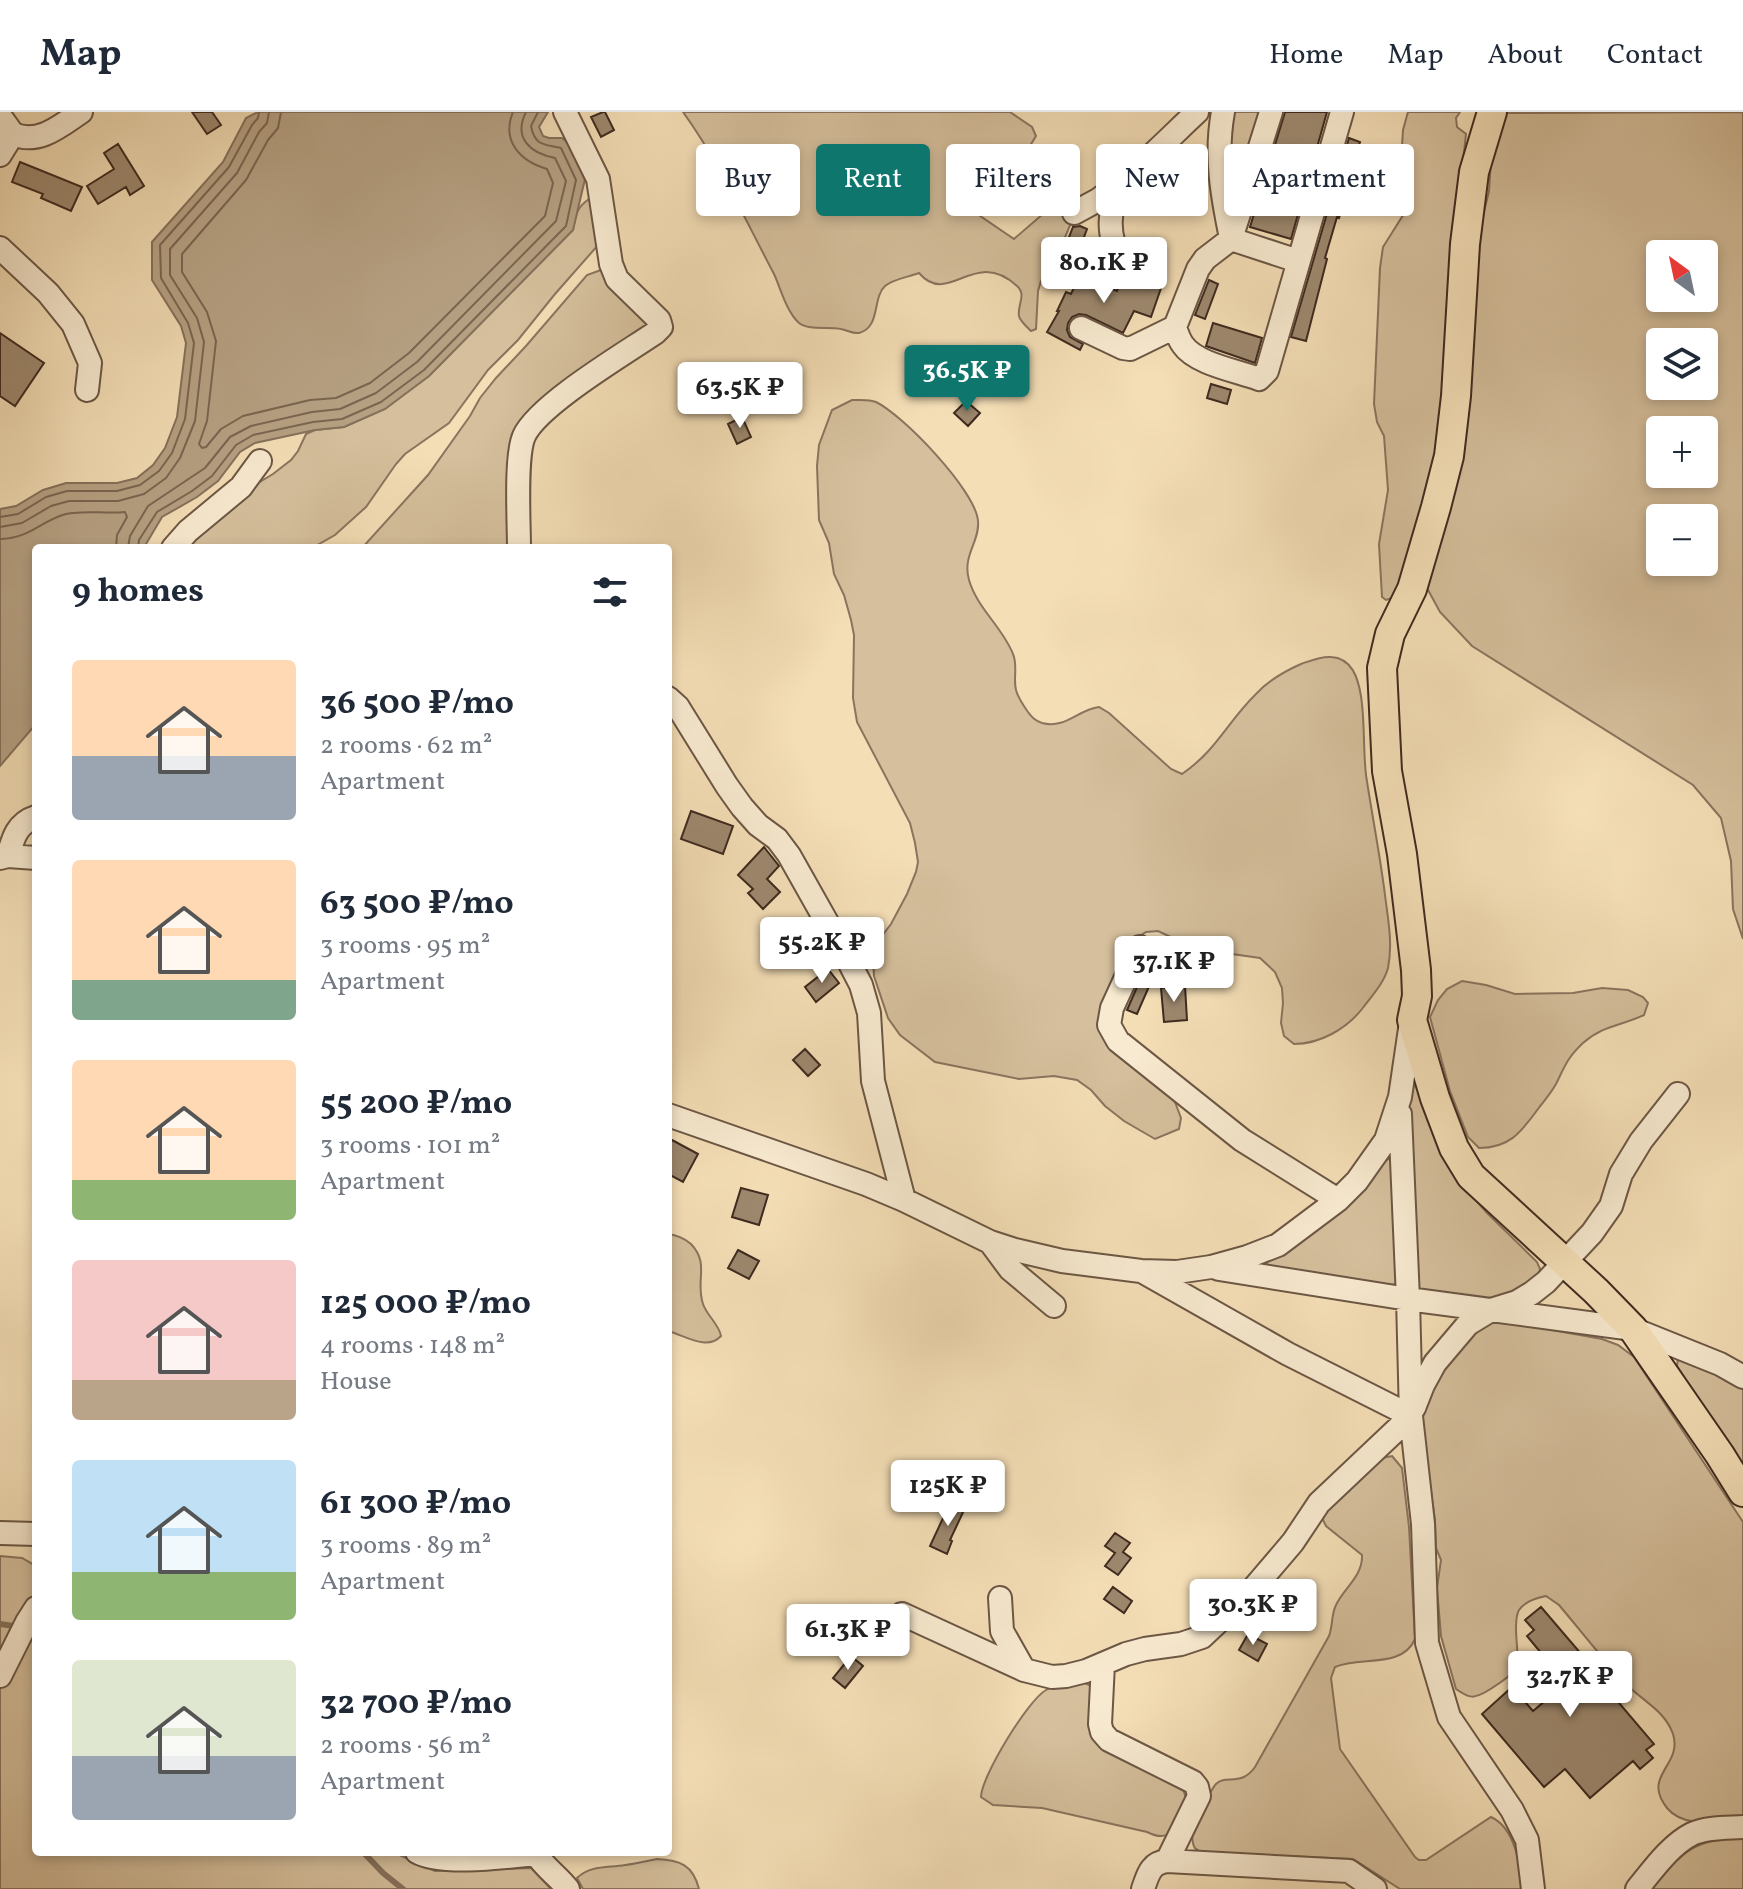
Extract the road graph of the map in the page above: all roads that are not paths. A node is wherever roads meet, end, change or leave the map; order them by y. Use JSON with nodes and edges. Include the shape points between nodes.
{"nodes":[{"id":1,"x":81,"y":112,"type":"edge"},
{"id":2,"x":565,"y":112,"type":"edge"},
{"id":3,"x":1197,"y":112,"type":"edge"},
{"id":4,"x":1223,"y":112,"type":"edge"},
{"id":5,"x":1271,"y":112,"type":"edge"},
{"id":6,"x":1342,"y":112,"type":"edge"},
{"id":7,"x":1492,"y":112,"type":"edge"},
{"id":8,"x":6,"y":125,"type":"edge"},
{"id":9,"x":1163,"y":144,"type":"edge"},
{"id":10,"x":0,"y":155,"type":"edge"},
{"id":11,"x":1111,"y":216,"type":"edge"},
{"id":12,"x":1231,"y":239,"type":"junction"},
{"id":13,"x":1114,"y":245,"type":"dead end"},
{"id":14,"x":0,"y":248,"type":"edge"},
{"id":15,"x":1298,"y":261,"type":"junction"},
{"id":16,"x":1175,"y":327,"type":"junction"},
{"id":17,"x":1081,"y":328,"type":"dead end"},
{"id":18,"x":87,"y":390,"type":"dead end"},
{"id":19,"x":260,"y":461,"type":"dead end"},
{"id":20,"x":177,"y":544,"type":"edge"},
{"id":21,"x":519,"y":544,"type":"edge"},
{"id":22,"x":672,"y":702,"type":"edge"},
{"id":23,"x":32,"y":818,"type":"edge"},
{"id":24,"x":4,"y":857,"type":"edge"},
{"id":25,"x":32,"y":858,"type":"edge"},
{"id":26,"x":1140,"y":947,"type":"dead end"},
{"id":27,"x":1412,"y":1020,"type":"junction"},
{"id":28,"x":1678,"y":1094,"type":"dead end"},
{"id":29,"x":1400,"y":1097,"type":"junction"},
{"id":30,"x":672,"y":1116,"type":"edge"},
{"id":31,"x":904,"y":1200,"type":"junction"},
{"id":32,"x":1338,"y":1200,"type":"junction"},
{"id":33,"x":990,"y":1242,"type":"junction"},
{"id":34,"x":1564,"y":1262,"type":"junction"},
{"id":35,"x":1211,"y":1267,"type":"junction"},
{"id":36,"x":1141,"y":1271,"type":"junction"},
{"id":37,"x":1408,"y":1299,"type":"junction"},
{"id":38,"x":1054,"y":1306,"type":"dead end"},
{"id":39,"x":1491,"y":1310,"type":"junction"},
{"id":40,"x":1633,"y":1329,"type":"junction"},
{"id":41,"x":1743,"y":1377,"type":"edge"},
{"id":42,"x":1411,"y":1416,"type":"junction"},
{"id":43,"x":1743,"y":1492,"type":"edge"},
{"id":44,"x":0,"y":1533,"type":"edge"},
{"id":45,"x":32,"y":1534,"type":"edge"},
{"id":46,"x":1000,"y":1598,"type":"dead end"},
{"id":47,"x":902,"y":1614,"type":"dead end"},
{"id":48,"x":27,"y":1622,"type":"edge"},
{"id":49,"x":1103,"y":1664,"type":"junction"},
{"id":50,"x":1024,"y":1670,"type":"junction"},
{"id":51,"x":0,"y":1676,"type":"edge"},
{"id":52,"x":1743,"y":1827,"type":"edge"},
{"id":53,"x":426,"y":1856,"type":"edge"},
{"id":54,"x":452,"y":1856,"type":"edge"},
{"id":55,"x":473,"y":1856,"type":"edge"},
{"id":56,"x":515,"y":1856,"type":"edge"},
{"id":57,"x":538,"y":1856,"type":"edge"},
{"id":58,"x":1167,"y":1861,"type":"junction"},
{"id":59,"x":568,"y":1889,"type":"edge"},
{"id":60,"x":1143,"y":1889,"type":"edge"},
{"id":61,"x":1375,"y":1889,"type":"edge"},
{"id":62,"x":1533,"y":1889,"type":"edge"},
{"id":63,"x":1637,"y":1889,"type":"edge"}],
"edges":[{"from":1,"to":8,"type":"street","via":[[40,137],[29,138]]},
{"from":2,"to":21,"type":"street","via":[[598,179],[617,279],[661,327],[536,418],[519,454]]},
{"from":3,"to":9,"type":"street"},
{"from":4,"to":12,"type":"street","via":[[1219,166]]},
{"from":5,"to":12,"type":"street"},
{"from":6,"to":15,"type":"street"},
{"from":7,"to":27,"type":"main road","via":[[1474,172],[1449,456],[1412,589],[1390,634],[1382,668],[1387,771],[1416,970]]},
{"from":8,"to":10,"type":"street"},
{"from":11,"to":13,"type":"street"},
{"from":12,"to":15,"type":"street"},
{"from":12,"to":16,"type":"street","via":[[1198,269]]},
{"from":14,"to":18,"type":"street","via":[[73,324],[90,363]]},
{"from":15,"to":16,"type":"street","via":[[1267,371],[1259,379],[1199,358],[1181,343]]},
{"from":16,"to":17,"type":"street","via":[[1130,349]]},
{"from":19,"to":20,"type":"street","via":[[241,487]]},
{"from":22,"to":31,"type":"street","via":[[742,807],[789,855],[861,985],[869,1013],[873,1081]]},
{"from":23,"to":24,"type":"street","via":[[17,829]]},
{"from":24,"to":25,"type":"street"},
{"from":26,"to":32,"type":"street","via":[[1112,1008],[1109,1025],[1118,1041],[1242,1140]]},
{"from":27,"to":29,"type":"street"},
{"from":27,"to":34,"type":"main road","via":[[1459,1157],[1471,1176]]},
{"from":28,"to":34,"type":"street","via":[[1621,1174],[1611,1206]]},
{"from":29,"to":32,"type":"street","via":[[1386,1140]]},
{"from":29,"to":37,"type":"street"},
{"from":30,"to":31,"type":"street"},
{"from":31,"to":33,"type":"street"},
{"from":32,"to":35,"type":"street","via":[[1278,1245]]},
{"from":33,"to":36,"type":"street","via":[[1062,1261]]},
{"from":33,"to":38,"type":"street","via":[[1001,1260]]},
{"from":34,"to":39,"type":"street","via":[[1532,1293]]},
{"from":34,"to":40,"type":"main road"},
{"from":35,"to":36,"type":"street"},
{"from":35,"to":37,"type":"street"},
{"from":36,"to":42,"type":"street"},
{"from":37,"to":39,"type":"street"},
{"from":37,"to":42,"type":"street"},
{"from":39,"to":40,"type":"street"},
{"from":39,"to":42,"type":"street","via":[[1468,1324],[1435,1363]]},
{"from":40,"to":41,"type":"street"},
{"from":40,"to":43,"type":"main road"},
{"from":42,"to":49,"type":"street","via":[[1319,1503],[1263,1578],[1202,1637]]},
{"from":42,"to":62,"type":"street","via":[[1423,1524],[1427,1643],[1449,1717],[1527,1840]]},
{"from":44,"to":45,"type":"street"},
{"from":46,"to":50,"type":"street","via":[[1002,1631]]},
{"from":47,"to":50,"type":"street"},
{"from":48,"to":51,"type":"street"},
{"from":49,"to":50,"type":"street","via":[[1066,1676]]},
{"from":49,"to":58,"type":"street","via":[[1102,1732],[1197,1787],[1199,1796]]},
{"from":52,"to":63,"type":"street","via":[[1693,1834],[1660,1860]]},
{"from":53,"to":54,"type":"street"},
{"from":55,"to":56,"type":"street"},
{"from":57,"to":59,"type":"street"},
{"from":58,"to":60,"type":"street","via":[[1150,1869]]},
{"from":58,"to":61,"type":"street","via":[[1349,1871]]}]}
